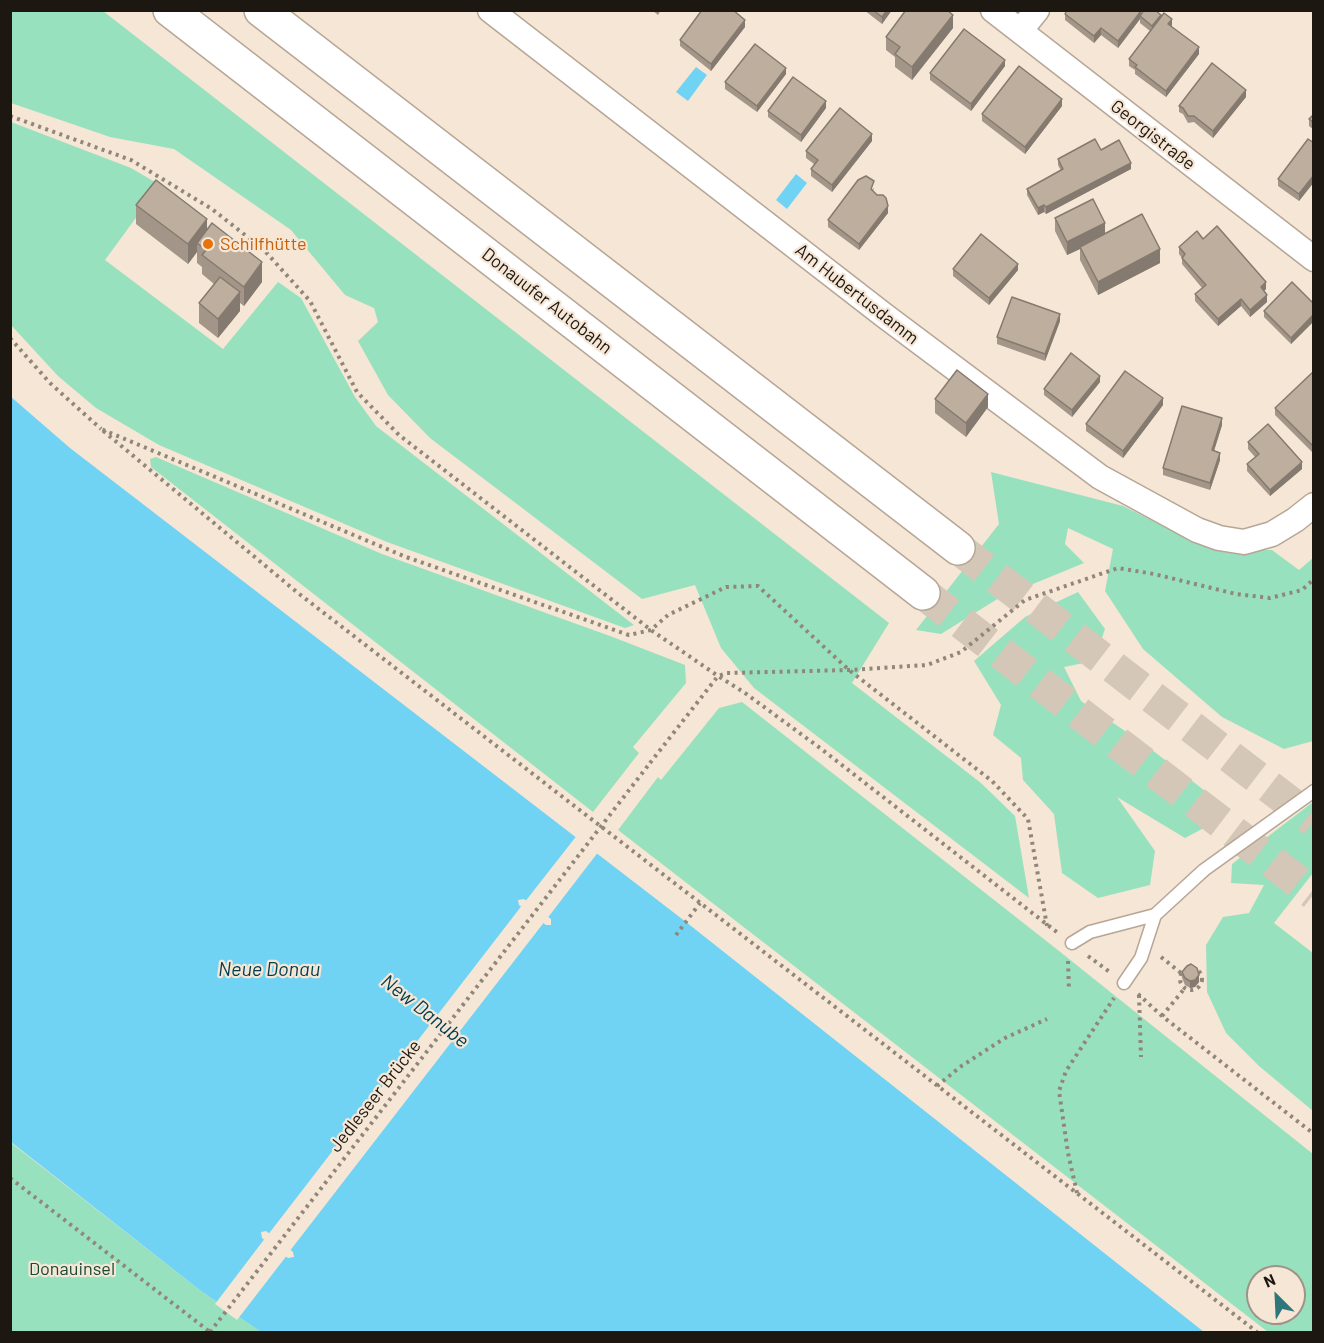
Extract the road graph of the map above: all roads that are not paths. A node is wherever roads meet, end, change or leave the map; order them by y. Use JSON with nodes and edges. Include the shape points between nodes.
{"nodes":[{"id":1,"x":170,"y":10,"type":"edge"},
{"id":2,"x":261,"y":10,"type":"edge"},
{"id":3,"x":490,"y":10,"type":"edge"},
{"id":4,"x":993,"y":10,"type":"edge"},
{"id":5,"x":1037,"y":10,"type":"edge"},
{"id":6,"x":1020,"y":31,"type":"junction"},
{"id":7,"x":1314,"y":260,"type":"edge"},
{"id":8,"x":1314,"y":505,"type":"edge"},
{"id":9,"x":958,"y":548,"type":"tunnel mouth"},
{"id":10,"x":923,"y":592,"type":"tunnel mouth"},
{"id":11,"x":1314,"y":791,"type":"edge"},
{"id":12,"x":1155,"y":915,"type":"junction"},
{"id":13,"x":1072,"y":943,"type":"road end"},
{"id":14,"x":1124,"y":982,"type":"road end"}],
"edges":[{"from":1,"to":10,"type":"highway","name":"Donauufer Autobahn"},
{"from":2,"to":9,"type":"highway"},
{"from":3,"to":8,"type":"street","name":"Am Hubertusdamm","via":[[1100,477],[1197,530],[1244,542],[1272,534]]},
{"from":4,"to":6,"type":"street","name":"Georgistraße"},
{"from":5,"to":6,"type":"street"},
{"from":6,"to":7,"type":"street","name":"Georgistraße"},
{"from":11,"to":12,"type":"lane","via":[[1204,870]]},
{"from":12,"to":13,"type":"lane","via":[[1090,932]]},
{"from":12,"to":14,"type":"lane","via":[[1142,958]]}]}
